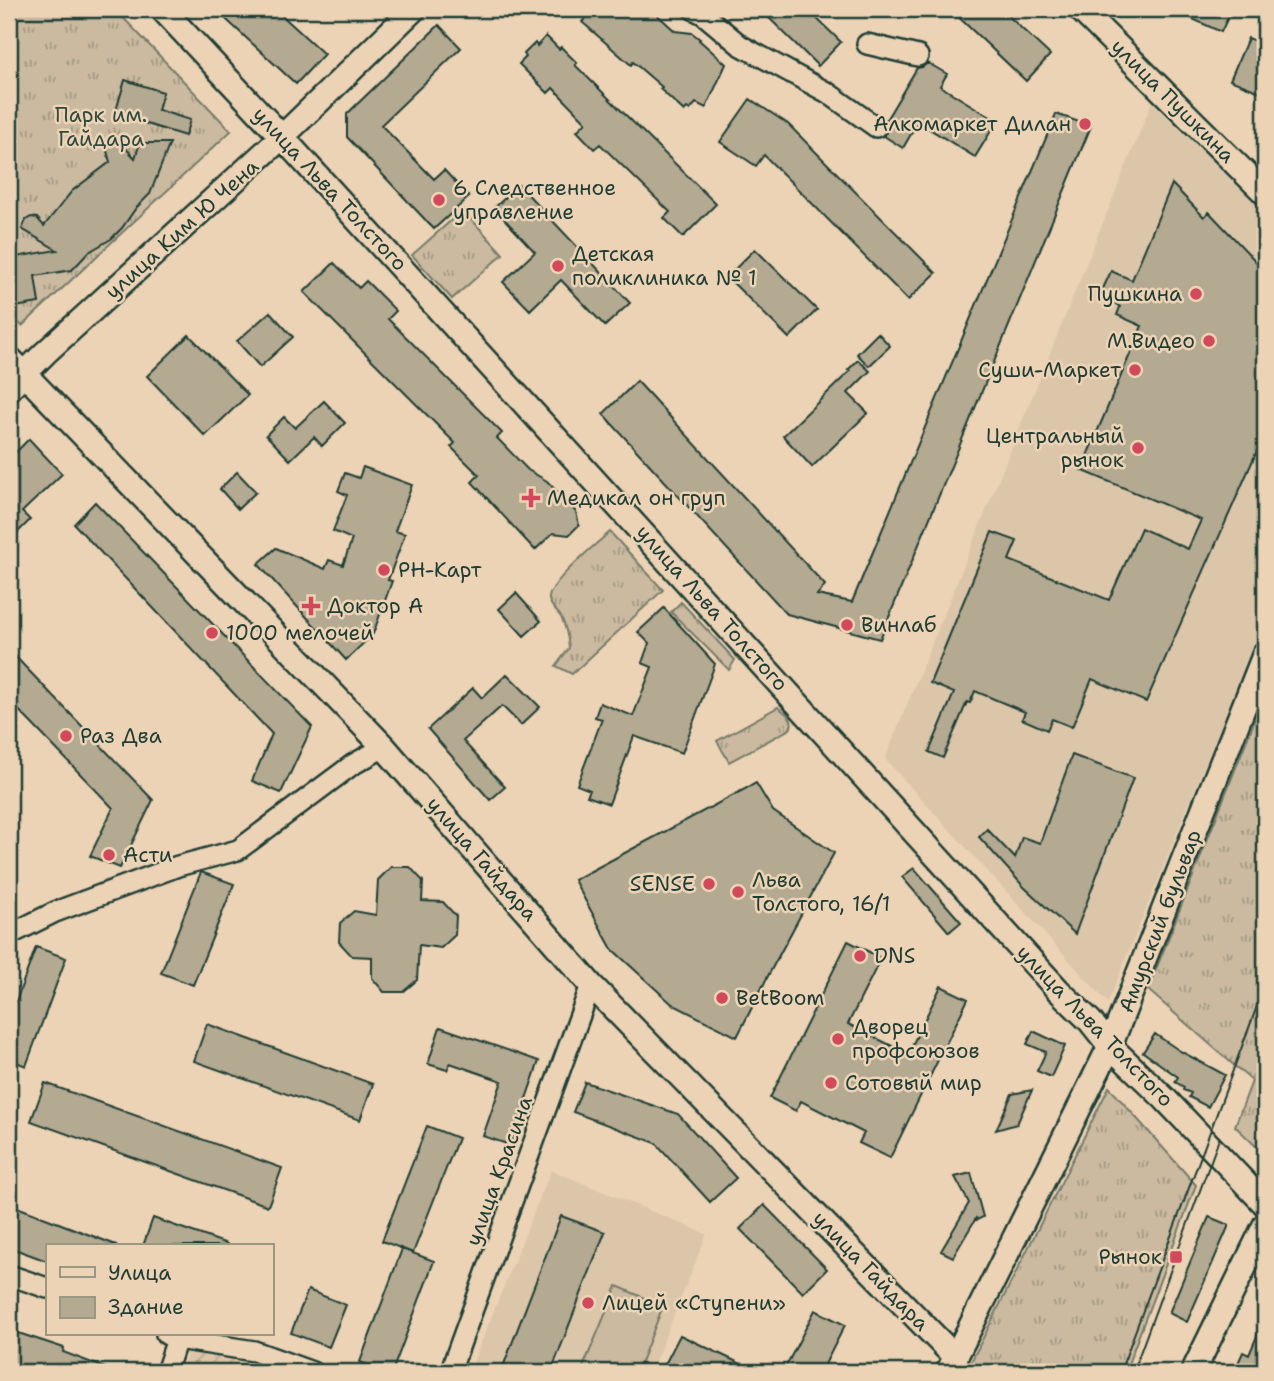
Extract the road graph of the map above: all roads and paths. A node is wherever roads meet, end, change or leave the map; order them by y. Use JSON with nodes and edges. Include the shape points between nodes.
{"nodes":[{"id":1,"x":162,"y":9,"type":"edge"},
{"id":2,"x":414,"y":9,"type":"edge"},
{"id":3,"x":693,"y":9,"type":"edge"},
{"id":4,"x":1080,"y":9,"type":"edge"},
{"id":5,"x":867,"y":44,"type":"dead end"},
{"id":6,"x":918,"y":56,"type":"dead end"},
{"id":7,"x":876,"y":127,"type":"dead end"},
{"id":8,"x":282,"y":136,"type":"junction"},
{"id":9,"x":1265,"y":193,"type":"edge"},
{"id":10,"x":14,"y":373,"type":"edge"},
{"id":11,"x":1265,"y":653,"type":"edge"},
{"id":12,"x":384,"y":747,"type":"junction"},
{"id":13,"x":9,"y":935,"type":"edge"},
{"id":14,"x":591,"y":985,"type":"junction"},
{"id":15,"x":1110,"y":1046,"type":"junction"},
{"id":16,"x":1265,"y":1204,"type":"edge"},
{"id":17,"x":1265,"y":1225,"type":"edge"},
{"id":18,"x":9,"y":1275,"type":"edge"},
{"id":19,"x":46,"y":1288,"type":"edge"},
{"id":20,"x":172,"y":1336,"type":"edge"},
{"id":21,"x":952,"y":1365,"type":"edge"},
{"id":22,"x":166,"y":1372,"type":"edge"},
{"id":23,"x":312,"y":1372,"type":"edge"},
{"id":24,"x":450,"y":1372,"type":"edge"},
{"id":25,"x":1193,"y":1372,"type":"edge"}],
"edges":[{"from":1,"to":8,"type":"street","name":"улица Льва Толстого"},
{"from":2,"to":8,"type":"street","name":"улица Ким Ю Чена"},
{"from":3,"to":7,"type":"street","via":[[740,46],[828,93]]},
{"from":4,"to":9,"type":"street","name":"улица Пушкина"},
{"from":5,"to":6,"type":"street"},
{"from":8,"to":10,"type":"street","name":"улица Ким Ю Чена"},
{"from":8,"to":15,"type":"street","name":"улица Льва Толстого"},
{"from":10,"to":12,"type":"street","name":"улица Гайдара"},
{"from":11,"to":15,"type":"street","name":"Амурский бульвар"},
{"from":12,"to":13,"type":"street","via":[[352,765],[237,850],[178,866],[55,912]]},
{"from":12,"to":14,"type":"street","name":"улица Гайдара"},
{"from":14,"to":21,"type":"street","name":"улица Гайдара"},
{"from":14,"to":24,"type":"street","name":"улица Красина"},
{"from":15,"to":16,"type":"street","name":"улица Льва Толстого"},
{"from":15,"to":21,"type":"street","name":"Амурский бульвар"},
{"from":17,"to":25,"type":"street"},
{"from":18,"to":19,"type":"street"},
{"from":20,"to":22,"type":"street"},
{"from":20,"to":23,"type":"street","via":[[254,1351]]}]}
